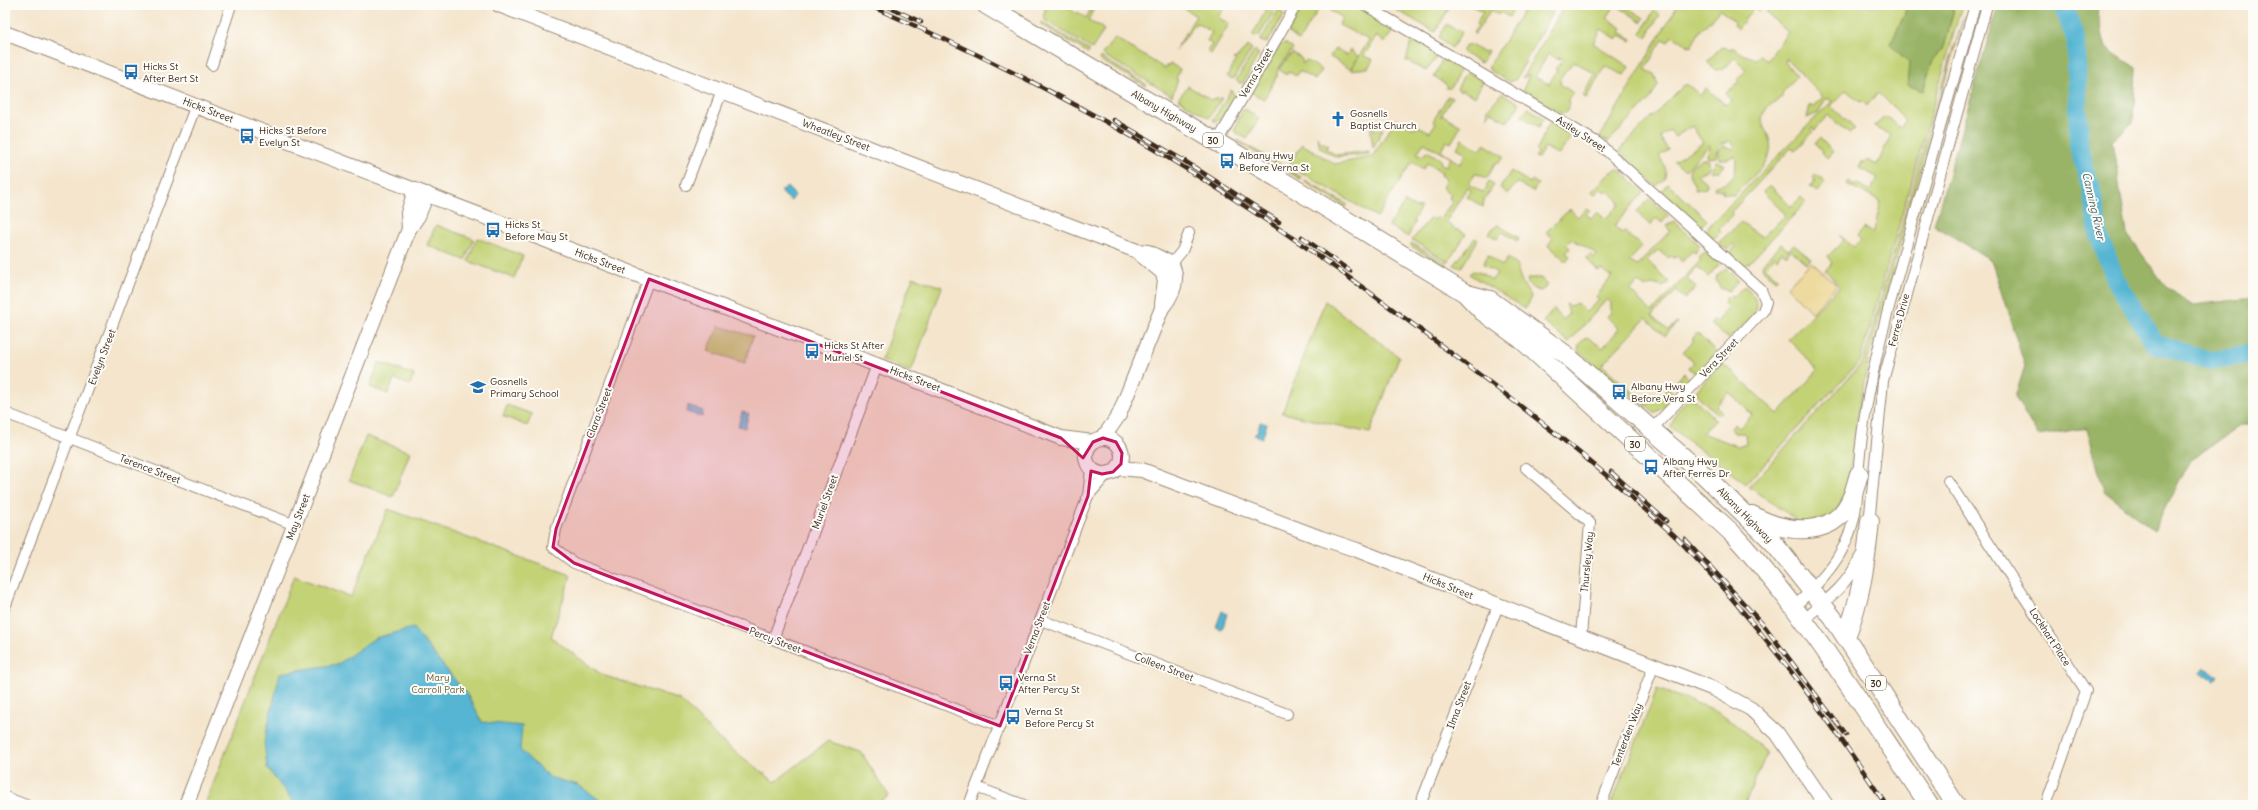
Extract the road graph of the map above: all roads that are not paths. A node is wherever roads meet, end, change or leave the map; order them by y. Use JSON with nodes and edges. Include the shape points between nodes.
{"nodes":[{"id":1,"x":231,"y":5,"type":"edge"},
{"id":2,"x":500,"y":5,"type":"edge"},
{"id":3,"x":986,"y":5,"type":"edge"},
{"id":4,"x":1296,"y":5,"type":"edge"},
{"id":5,"x":1365,"y":5,"type":"edge"},
{"id":6,"x":1975,"y":5,"type":"edge"},
{"id":7,"x":1987,"y":5,"type":"edge"},
{"id":8,"x":5,"y":32,"type":"edge"},
{"id":9,"x":212,"y":66,"type":"dead end"},
{"id":10,"x":722,"y":91,"type":"junction"},
{"id":11,"x":196,"y":105,"type":"junction"},
{"id":12,"x":1217,"y":142,"type":"junction"},
{"id":13,"x":686,"y":185,"type":"dead end"},
{"id":14,"x":421,"y":192,"type":"junction"},
{"id":15,"x":1190,"y":233,"type":"dead end"},
{"id":16,"x":1137,"y":251,"type":"junction"},
{"id":17,"x":1172,"y":264,"type":"junction"},
{"id":18,"x":1163,"y":274,"type":"junction"},
{"id":19,"x":650,"y":279,"type":"junction"},
{"id":20,"x":1465,"y":293,"type":"junction"},
{"id":21,"x":1766,"y":302,"type":"joint"},
{"id":22,"x":1162,"y":308,"type":"junction"},
{"id":23,"x":877,"y":365,"type":"junction"},
{"id":24,"x":5,"y":413,"type":"edge"},
{"id":25,"x":1119,"y":415,"type":"junction"},
{"id":26,"x":1652,"y":429,"type":"junction"},
{"id":27,"x":70,"y":438,"type":"junction"},
{"id":28,"x":1061,"y":438,"type":"junction"},
{"id":29,"x":1098,"y":440,"type":"junction"},
{"id":30,"x":1121,"y":449,"type":"junction"},
{"id":31,"x":1089,"y":465,"type":"junction"},
{"id":32,"x":1526,"y":468,"type":"dead end"},
{"id":33,"x":1142,"y":470,"type":"junction"},
{"id":34,"x":1113,"y":471,"type":"junction"},
{"id":35,"x":1858,"y":474,"type":"junction"},
{"id":36,"x":1948,"y":481,"type":"dead end"},
{"id":37,"x":1088,"y":496,"type":"junction"},
{"id":38,"x":1737,"y":506,"type":"junction"},
{"id":39,"x":1870,"y":521,"type":"junction"},
{"id":40,"x":295,"y":525,"type":"junction"},
{"id":41,"x":553,"y":547,"type":"joint"},
{"id":42,"x":1818,"y":597,"type":"junction"},
{"id":43,"x":1498,"y":606,"type":"junction"},
{"id":44,"x":5,"y":607,"type":"edge"},
{"id":45,"x":1799,"y":614,"type":"junction"},
{"id":46,"x":1041,"y":620,"type":"junction"},
{"id":47,"x":1581,"y":637,"type":"junction"},
{"id":48,"x":1846,"y":637,"type":"junction"},
{"id":49,"x":773,"y":639,"type":"junction"},
{"id":50,"x":1654,"y":665,"type":"junction"},
{"id":51,"x":1287,"y":714,"type":"dead end"},
{"id":52,"x":1000,"y":726,"type":"junction"},
{"id":53,"x":976,"y":786,"type":"junction"},
{"id":54,"x":5,"y":797,"type":"edge"},
{"id":55,"x":26,"y":805,"type":"edge"},
{"id":56,"x":186,"y":805,"type":"edge"},
{"id":57,"x":969,"y":805,"type":"edge"},
{"id":58,"x":1024,"y":805,"type":"edge"},
{"id":59,"x":1420,"y":805,"type":"edge"},
{"id":60,"x":1601,"y":805,"type":"edge"},
{"id":61,"x":1826,"y":805,"type":"edge"},
{"id":62,"x":1929,"y":805,"type":"edge"},
{"id":63,"x":1956,"y":805,"type":"edge"},
{"id":64,"x":2046,"y":805,"type":"edge"}],
"edges":[{"from":1,"to":9,"type":"street"},
{"from":2,"to":10,"type":"street","name":"Wheatley Street"},
{"from":3,"to":12,"type":"highway","name":"Albany Highway","number":"30"},
{"from":4,"to":12,"type":"street","name":"Verna Street"},
{"from":5,"to":21,"type":"street","name":"Astley Street","via":[[1598,143],[1761,290]]},
{"from":6,"to":35,"type":"street","name":"Ferres Drive","via":[[1870,379]]},
{"from":7,"to":39,"type":"street","name":"Ferres Drive","via":[[1883,381]]},
{"from":8,"to":11,"type":"street","name":"Hicks Street"},
{"from":10,"to":13,"type":"street"},
{"from":10,"to":16,"type":"street","name":"Wheatley Street"},
{"from":11,"to":14,"type":"street","name":"Hicks Street"},
{"from":11,"to":27,"type":"street","name":"Evelyn Street"},
{"from":12,"to":20,"type":"highway","name":"Albany Highway","number":"30"},
{"from":14,"to":19,"type":"street","name":"Hicks Street"},
{"from":14,"to":40,"type":"street","name":"May Street","via":[[418,216],[409,229]]},
{"from":15,"to":17,"type":"street","via":[[1182,251]]},
{"from":16,"to":17,"type":"street","name":"Wheatley Street","via":[[1148,252]]},
{"from":16,"to":18,"type":"street","via":[[1157,266]]},
{"from":17,"to":18,"type":"street"},
{"from":17,"to":22,"type":"street","via":[[1176,272],[1175,283],[1170,299]]},
{"from":18,"to":22,"type":"street","via":[[1165,280]]},
{"from":19,"to":23,"type":"street","name":"Hicks Street"},
{"from":19,"to":41,"type":"street","name":"Clara Street","via":[[556,529]]},
{"from":20,"to":26,"type":"highway","name":"Albany Highway","number":"30","via":[[1490,300],[1533,330],[1565,354]]},
{"from":20,"to":45,"type":"highway","name":"Albany Highway","number":"30","via":[[1483,312],[1522,340],[1732,533]]},
{"from":21,"to":26,"type":"street","name":"Vera Street","via":[[1763,311]]},
{"from":22,"to":25,"type":"street"},
{"from":23,"to":28,"type":"street","name":"Hicks Street"},
{"from":23,"to":49,"type":"street","name":"Muriel Street"},
{"from":24,"to":27,"type":"street","name":"Terence Street"},
{"from":25,"to":29,"type":"street"},
{"from":25,"to":30,"type":"street"},
{"from":26,"to":38,"type":"highway","name":"Albany Highway","number":"30"},
{"from":27,"to":40,"type":"street","name":"Terence Street"},
{"from":27,"to":44,"type":"street","name":"Evelyn Street"},
{"from":28,"to":29,"type":"street","name":"Hicks Street"},
{"from":28,"to":31,"type":"street","name":"Hicks Street"},
{"from":29,"to":30,"type":"street","via":[[1112,440]]},
{"from":29,"to":31,"type":"street","via":[[1087,450]]},
{"from":30,"to":33,"type":"street","name":"Hicks Street"},
{"from":30,"to":34,"type":"street"},
{"from":31,"to":34,"type":"street","via":[[1096,472]]},
{"from":31,"to":37,"type":"street","name":"Verna Street"},
{"from":32,"to":47,"type":"street","name":"Thursley Way","via":[[1590,523]]},
{"from":33,"to":34,"type":"street","name":"Hicks Street"},
{"from":33,"to":43,"type":"street","name":"Hicks Street"},
{"from":34,"to":37,"type":"street","name":"Verna Street"},
{"from":35,"to":38,"type":"highway","via":[[1849,504],[1836,520],[1821,528],[1789,528],[1767,524]]},
{"from":35,"to":42,"type":"street","name":"Ferres Drive","via":[[1856,509],[1846,544],[1825,578]]},
{"from":36,"to":64,"type":"street","name":"Lockhart Place","via":[[2086,691]]},
{"from":37,"to":46,"type":"street","name":"Verna Street"},
{"from":38,"to":42,"type":"highway","name":"Albany Highway","number":"30","via":[[1772,542]]},
{"from":39,"to":42,"type":"street","name":"Ferres Drive","via":[[1853,573]]},
{"from":39,"to":48,"type":"highway","via":[[1866,568]]},
{"from":40,"to":56,"type":"street","name":"May Street"},
{"from":41,"to":49,"type":"street","name":"Percy Street","via":[[574,563]]},
{"from":42,"to":45,"type":"street","name":"Ferres Drive"},
{"from":42,"to":45,"type":"street","name":"Ferres Drive"},
{"from":42,"to":48,"type":"highway","name":"Albany Highway","number":"30"},
{"from":43,"to":47,"type":"street","name":"Hicks Street"},
{"from":43,"to":59,"type":"street","name":"Ilma Street"},
{"from":45,"to":62,"type":"highway","name":"Albany Highway","number":"30"},
{"from":46,"to":51,"type":"street","name":"Colleen Street"},
{"from":46,"to":52,"type":"street","name":"Verna Street"},
{"from":47,"to":50,"type":"street","name":"Hicks Street"},
{"from":48,"to":63,"type":"highway","name":"Albany Highway","number":"30"},
{"from":49,"to":52,"type":"street","name":"Percy Street"},
{"from":50,"to":60,"type":"street","name":"Tenterden Way"},
{"from":50,"to":61,"type":"street","name":"Hicks Street","via":[[1714,688],[1751,709],[1777,733]]},
{"from":52,"to":53,"type":"street","name":"Verna Street"},
{"from":53,"to":57,"type":"street","name":"Verna Street"},
{"from":53,"to":58,"type":"street"},
{"from":54,"to":55,"type":"street"}]}
